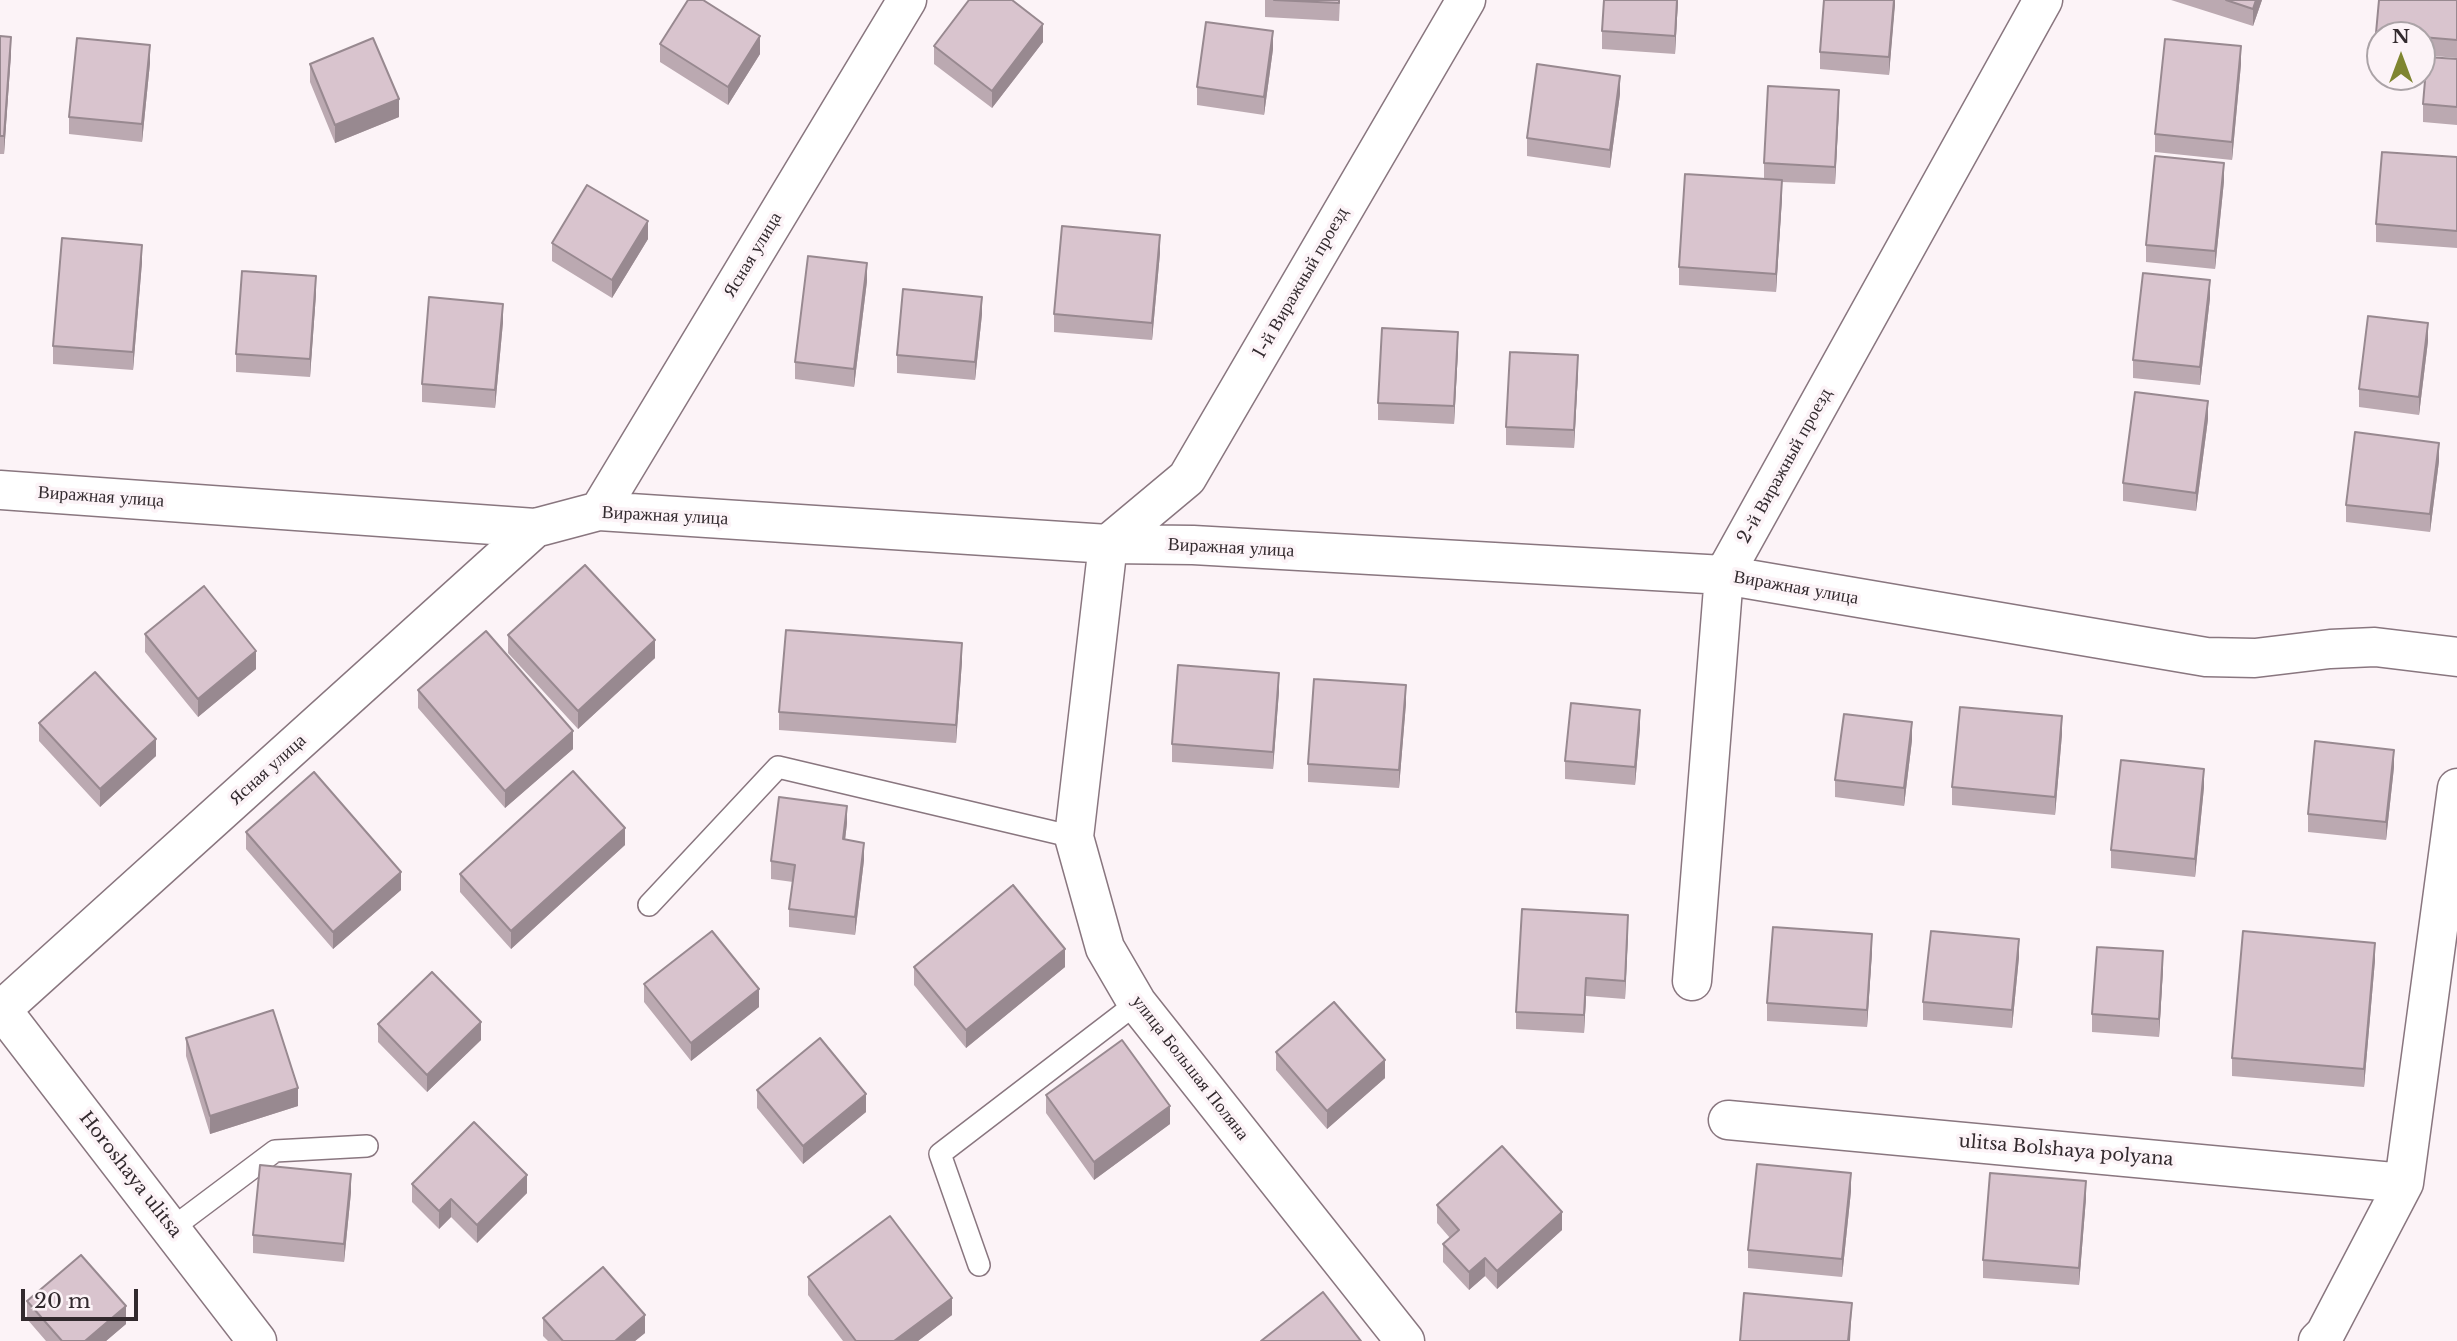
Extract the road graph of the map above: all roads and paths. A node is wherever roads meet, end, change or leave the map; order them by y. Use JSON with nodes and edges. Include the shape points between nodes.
{"nodes":[{"id":1,"x":907,"y":0,"type":"edge"},
{"id":2,"x":1466,"y":0,"type":"edge"},
{"id":3,"x":2043,"y":0,"type":"edge"},
{"id":4,"x":0,"y":490,"type":"edge"},
{"id":5,"x":599,"y":511,"type":"junction"},
{"id":6,"x":535,"y":528,"type":"junction"},
{"id":7,"x":1108,"y":544,"type":"junction"},
{"id":8,"x":1724,"y":575,"type":"junction"},
{"id":9,"x":2457,"y":657,"type":"edge"},
{"id":10,"x":2457,"y":788,"type":"edge"},
{"id":11,"x":1074,"y":837,"type":"junction"},
{"id":12,"x":649,"y":905,"type":"dead end"},
{"id":13,"x":1692,"y":981,"type":"dead end"},
{"id":14,"x":1137,"y":1003,"type":"junction"},
{"id":15,"x":1,"y":1011,"type":"edge"},
{"id":16,"x":1728,"y":1120,"type":"dead end"},
{"id":17,"x":368,"y":1146,"type":"dead end"},
{"id":18,"x":2404,"y":1183,"type":"junction"},
{"id":19,"x":171,"y":1229,"type":"junction"},
{"id":20,"x":979,"y":1265,"type":"dead end"},
{"id":21,"x":2325,"y":1339,"type":"edge"},
{"id":22,"x":257,"y":1341,"type":"edge"},
{"id":23,"x":1405,"y":1341,"type":"edge"}],
"edges":[{"from":1,"to":5,"type":"street","name":"Ясная улица"},
{"from":2,"to":7,"type":"street","name":"1-й Виражный проезд","via":[[1187,478]]},
{"from":3,"to":8,"type":"street","name":"2-й Виражный проезд"},
{"from":4,"to":6,"type":"street","name":"Виражная улица"},
{"from":5,"to":6,"type":"street","name":"Виражная улица"},
{"from":5,"to":7,"type":"street","name":"Виражная улица"},
{"from":6,"to":15,"type":"street","name":"Ясная улица"},
{"from":7,"to":8,"type":"street","name":"Виражная улица"},
{"from":7,"to":11,"type":"street","name":"улица Большая Поляна"},
{"from":8,"to":9,"type":"street","name":"Виражная улица","via":[[2206,657],[2255,658],[2375,647]]},
{"from":8,"to":13,"type":"street","name":"2-й Виражный проезд"},
{"from":10,"to":18,"type":"street"},
{"from":11,"to":12,"type":"lane","via":[[778,767]]},
{"from":11,"to":14,"type":"street","name":"улица Большая Поляна","via":[[1105,948]]},
{"from":14,"to":20,"type":"lane","via":[[940,1154]]},
{"from":14,"to":23,"type":"street","name":"улица Большая Поляна"},
{"from":15,"to":19,"type":"street","name":"Horoshaya ulitsa"},
{"from":16,"to":18,"type":"street","name":"ulitsa Bolshaya polyana"},
{"from":17,"to":19,"type":"lane","via":[[275,1151]]},
{"from":18,"to":21,"type":"street"},
{"from":19,"to":22,"type":"street","name":"Horoshaya ulitsa"}]}
